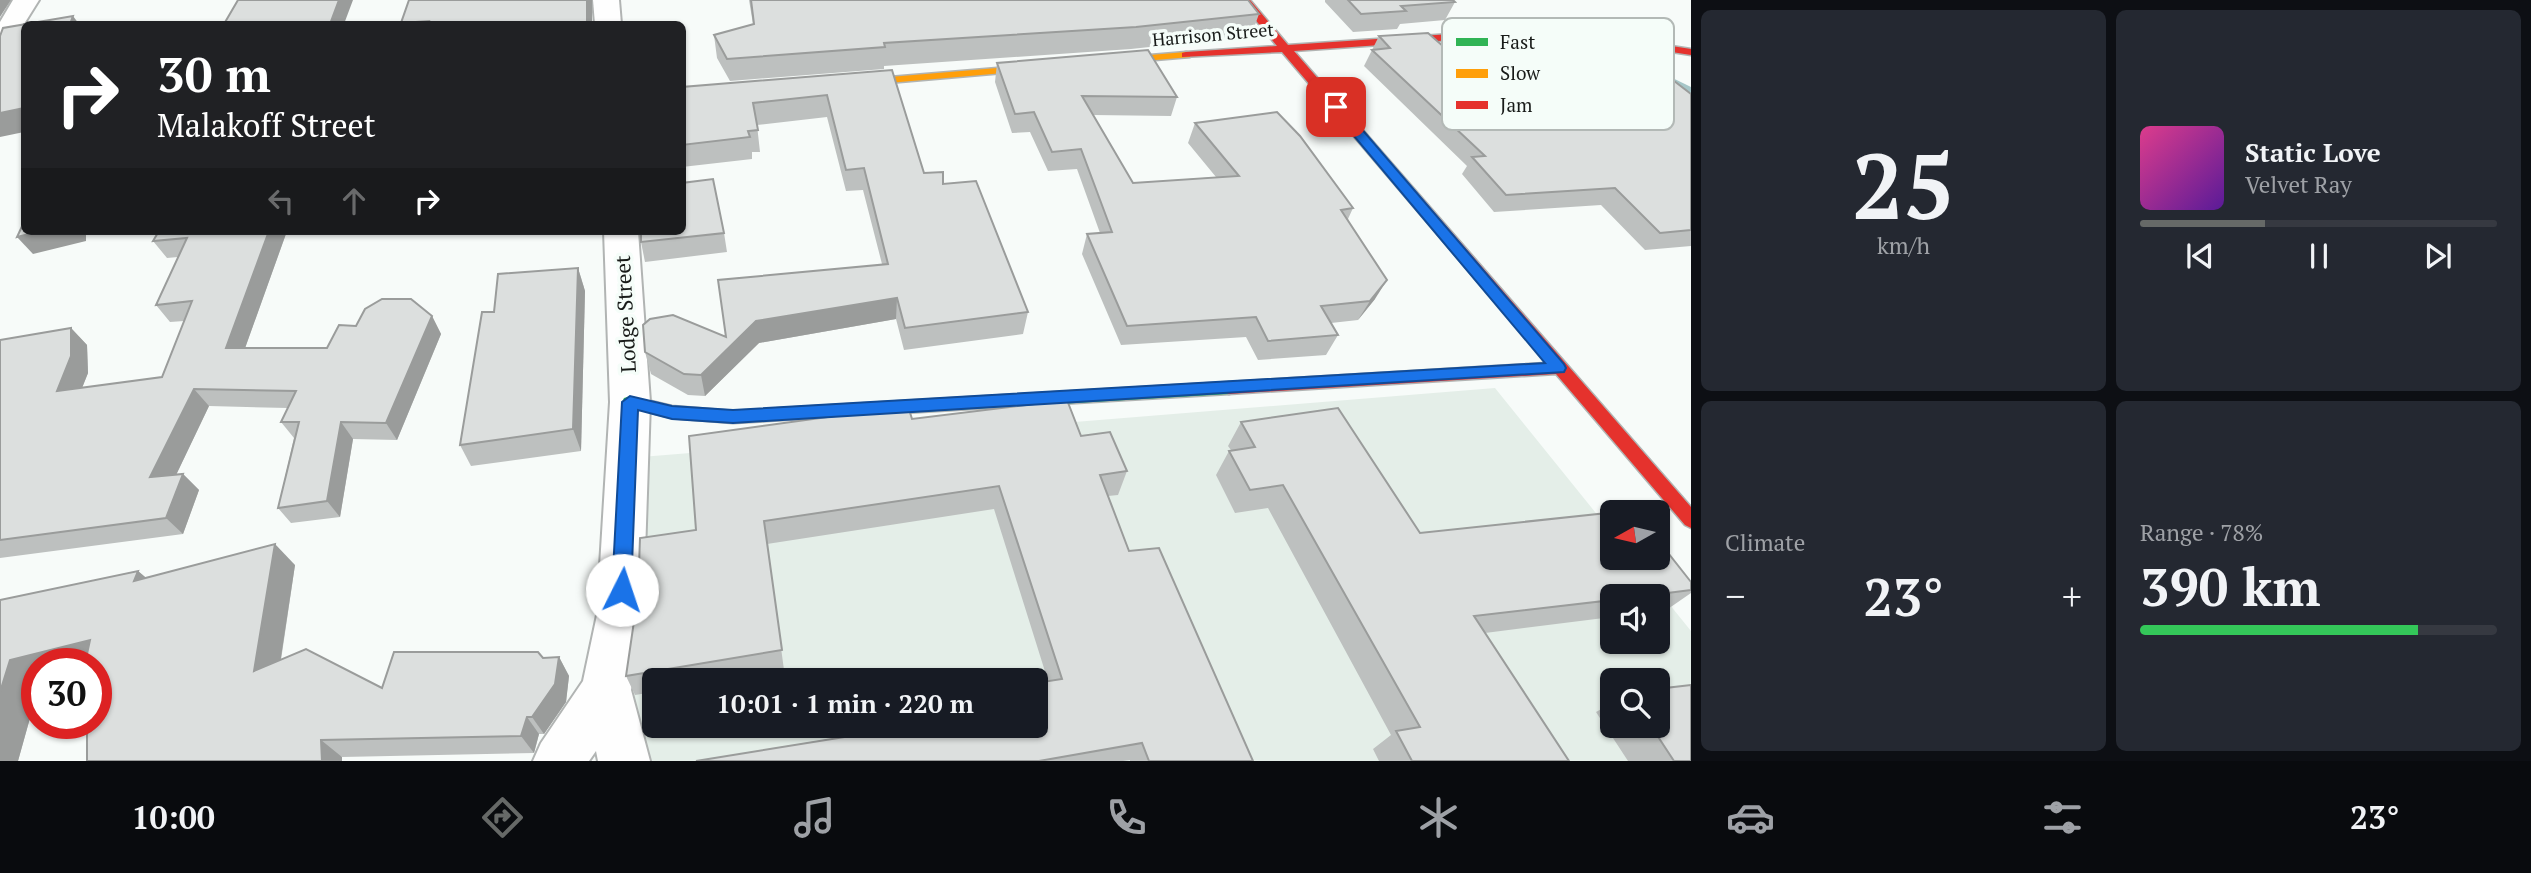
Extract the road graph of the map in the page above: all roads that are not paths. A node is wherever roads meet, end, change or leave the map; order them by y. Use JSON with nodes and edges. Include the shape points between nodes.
{"nodes":[{"id":1,"x":26,"y":0,"type":"edge"},
{"id":2,"x":606,"y":0,"type":"edge"},
{"id":3,"x":1244,"y":0,"type":"edge"},
{"id":4,"x":608,"y":21,"type":"edge"},
{"id":5,"x":1442,"y":37,"type":"edge"},
{"id":6,"x":1285,"y":47,"type":"junction"},
{"id":7,"x":0,"y":59,"type":"edge"},
{"id":8,"x":820,"y":85,"type":"edge"},
{"id":9,"x":621,"y":235,"type":"edge"},
{"id":10,"x":1558,"y":368,"type":"junction"},
{"id":11,"x":630,"y":402,"type":"junction"},
{"id":12,"x":1691,"y":520,"type":"edge"},
{"id":13,"x":606,"y":690,"type":"junction"},
{"id":14,"x":559,"y":761,"type":"edge"},
{"id":15,"x":624,"y":761,"type":"edge"}],
"edges":[{"from":1,"to":7,"type":"street"},
{"from":2,"to":4,"type":"street"},
{"from":3,"to":6,"type":"street"},
{"from":5,"to":6,"type":"street","name":"Harrison Street"},
{"from":6,"to":8,"type":"street","name":"Harrison Street"},
{"from":6,"to":10,"type":"street"},
{"from":9,"to":11,"type":"street","name":"Lodge Street"},
{"from":10,"to":11,"type":"street","via":[[733,417],[672,412]]},
{"from":10,"to":12,"type":"street"},
{"from":11,"to":13,"type":"street","name":"Lodge Street","via":[[620,614]]},
{"from":13,"to":14,"type":"street"},
{"from":13,"to":15,"type":"street"}]}
